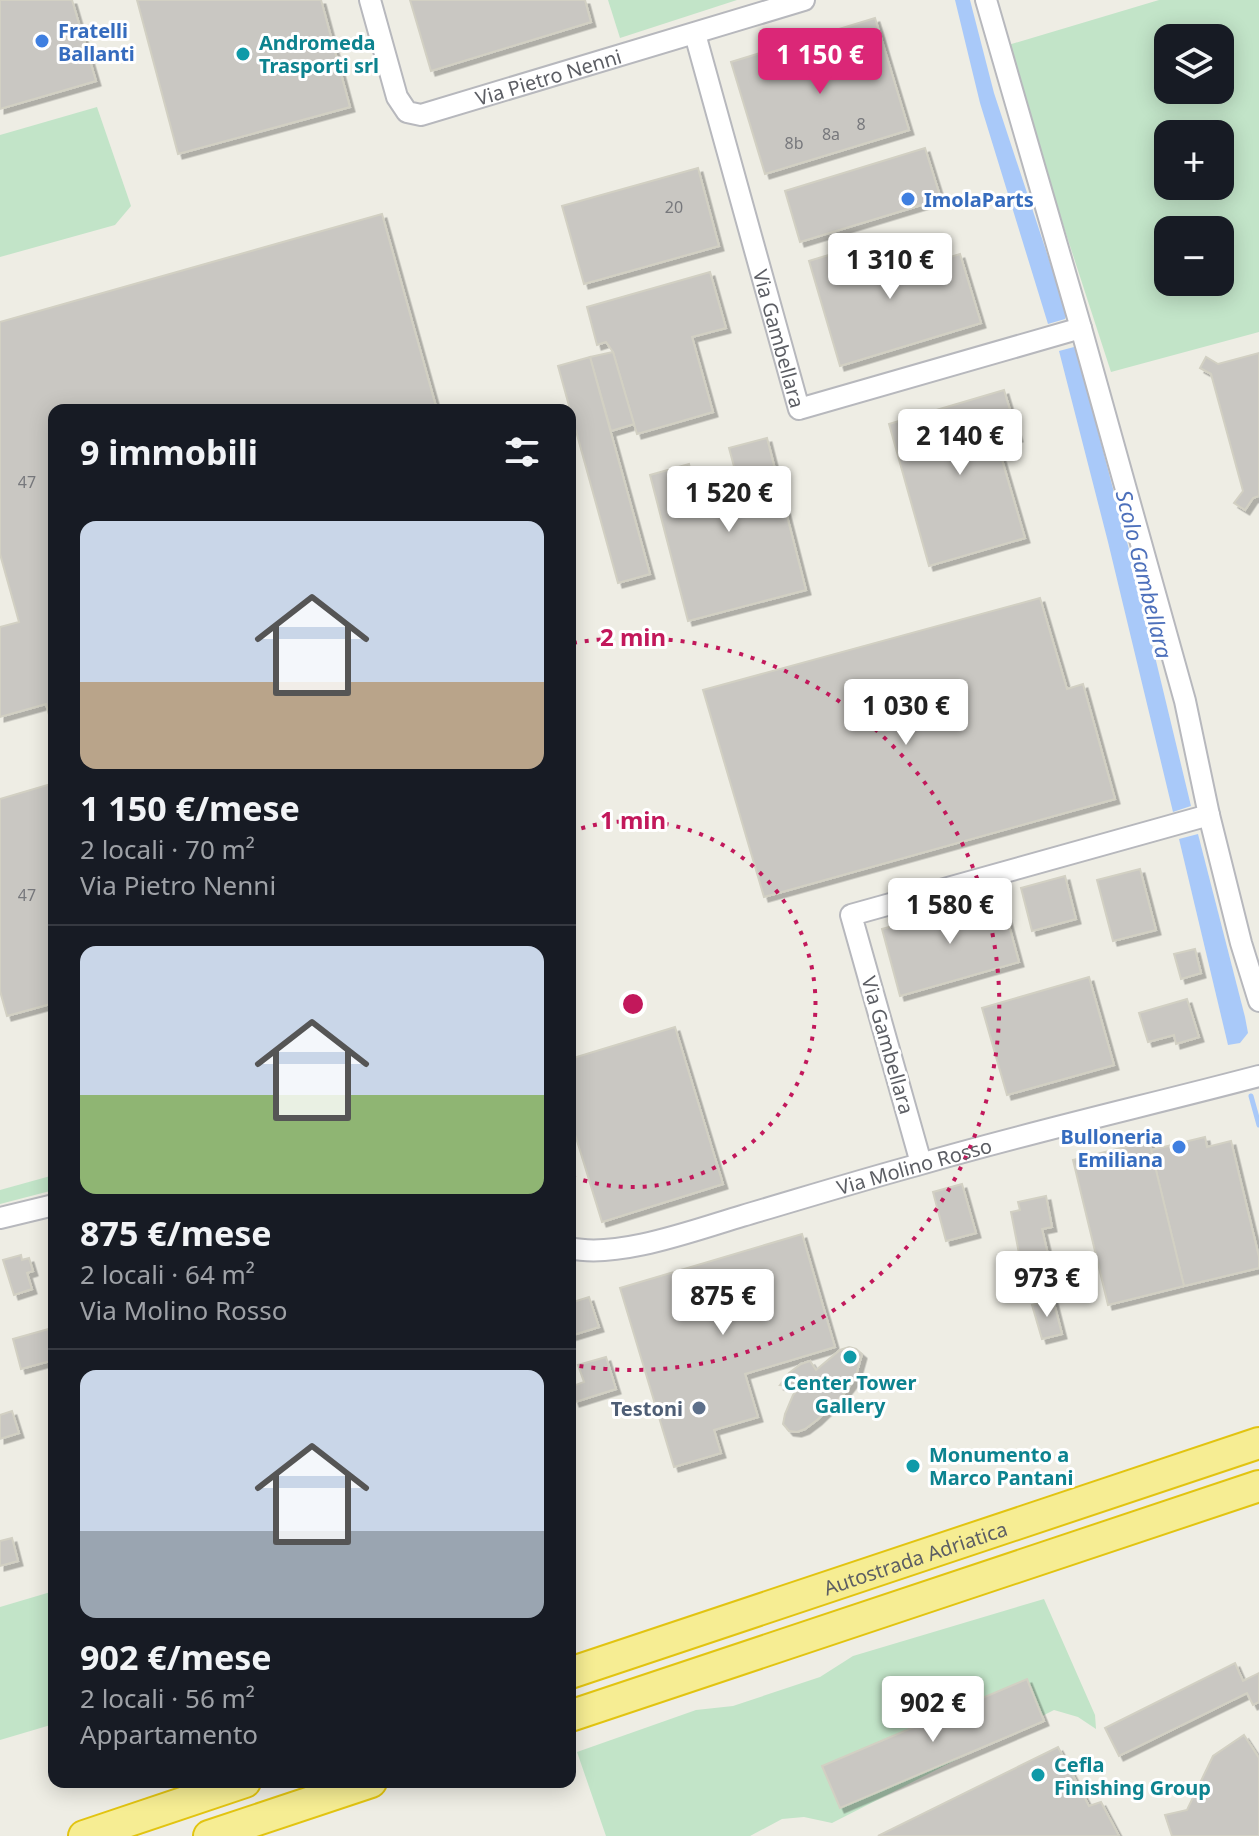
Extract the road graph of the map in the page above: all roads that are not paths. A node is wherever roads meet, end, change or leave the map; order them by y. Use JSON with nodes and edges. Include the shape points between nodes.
{"nodes":[{"id":1,"x":370,"y":0,"type":"edge"},
{"id":2,"x":804,"y":0,"type":"edge"},
{"id":3,"x":986,"y":0,"type":"edge"},
{"id":4,"x":695,"y":34,"type":"junction"},
{"id":5,"x":1081,"y":328,"type":"junction"},
{"id":6,"x":1209,"y":815,"type":"junction"},
{"id":7,"x":1259,"y":1001,"type":"edge"},
{"id":8,"x":1259,"y":1076,"type":"edge"},
{"id":9,"x":921,"y":1163,"type":"junction"},
{"id":10,"x":48,"y":1206,"type":"edge"},
{"id":11,"x":0,"y":1218,"type":"edge"},
{"id":12,"x":576,"y":1250,"type":"edge"},
{"id":13,"x":1259,"y":1443,"type":"edge"},
{"id":14,"x":1259,"y":1486,"type":"edge"},
{"id":15,"x":576,"y":1671,"type":"edge"},
{"id":16,"x":576,"y":1714,"type":"edge"},
{"id":17,"x":227,"y":1788,"type":"edge"},
{"id":18,"x":353,"y":1788,"type":"edge"},
{"id":19,"x":84,"y":1836,"type":"edge"},
{"id":20,"x":209,"y":1836,"type":"edge"}],
"edges":[{"from":1,"to":4,"type":"street","name":"Via Pietro Nenni","via":[[397,97],[407,112],[421,115]]},
{"from":2,"to":4,"type":"street","name":"Via Pietro Nenni"},
{"from":3,"to":5,"type":"street"},
{"from":4,"to":5,"type":"street","name":"Via Gambellara","via":[[799,409]]},
{"from":5,"to":6,"type":"street","via":[[1185,701]]},
{"from":6,"to":7,"type":"street"},
{"from":6,"to":9,"type":"street","name":"Via Gambellara","via":[[851,915]]},
{"from":8,"to":9,"type":"street","name":"Via Molino Rosso"},
{"from":9,"to":12,"type":"street","name":"Via Molino Rosso","via":[[631,1247]]},
{"from":10,"to":11,"type":"street"},
{"from":13,"to":15,"type":"highway","name":"Autostrada Adriatica"},
{"from":14,"to":16,"type":"highway","name":"Autostrada Adriatica"},
{"from":17,"to":19,"type":"highway"},
{"from":18,"to":20,"type":"highway"}]}
